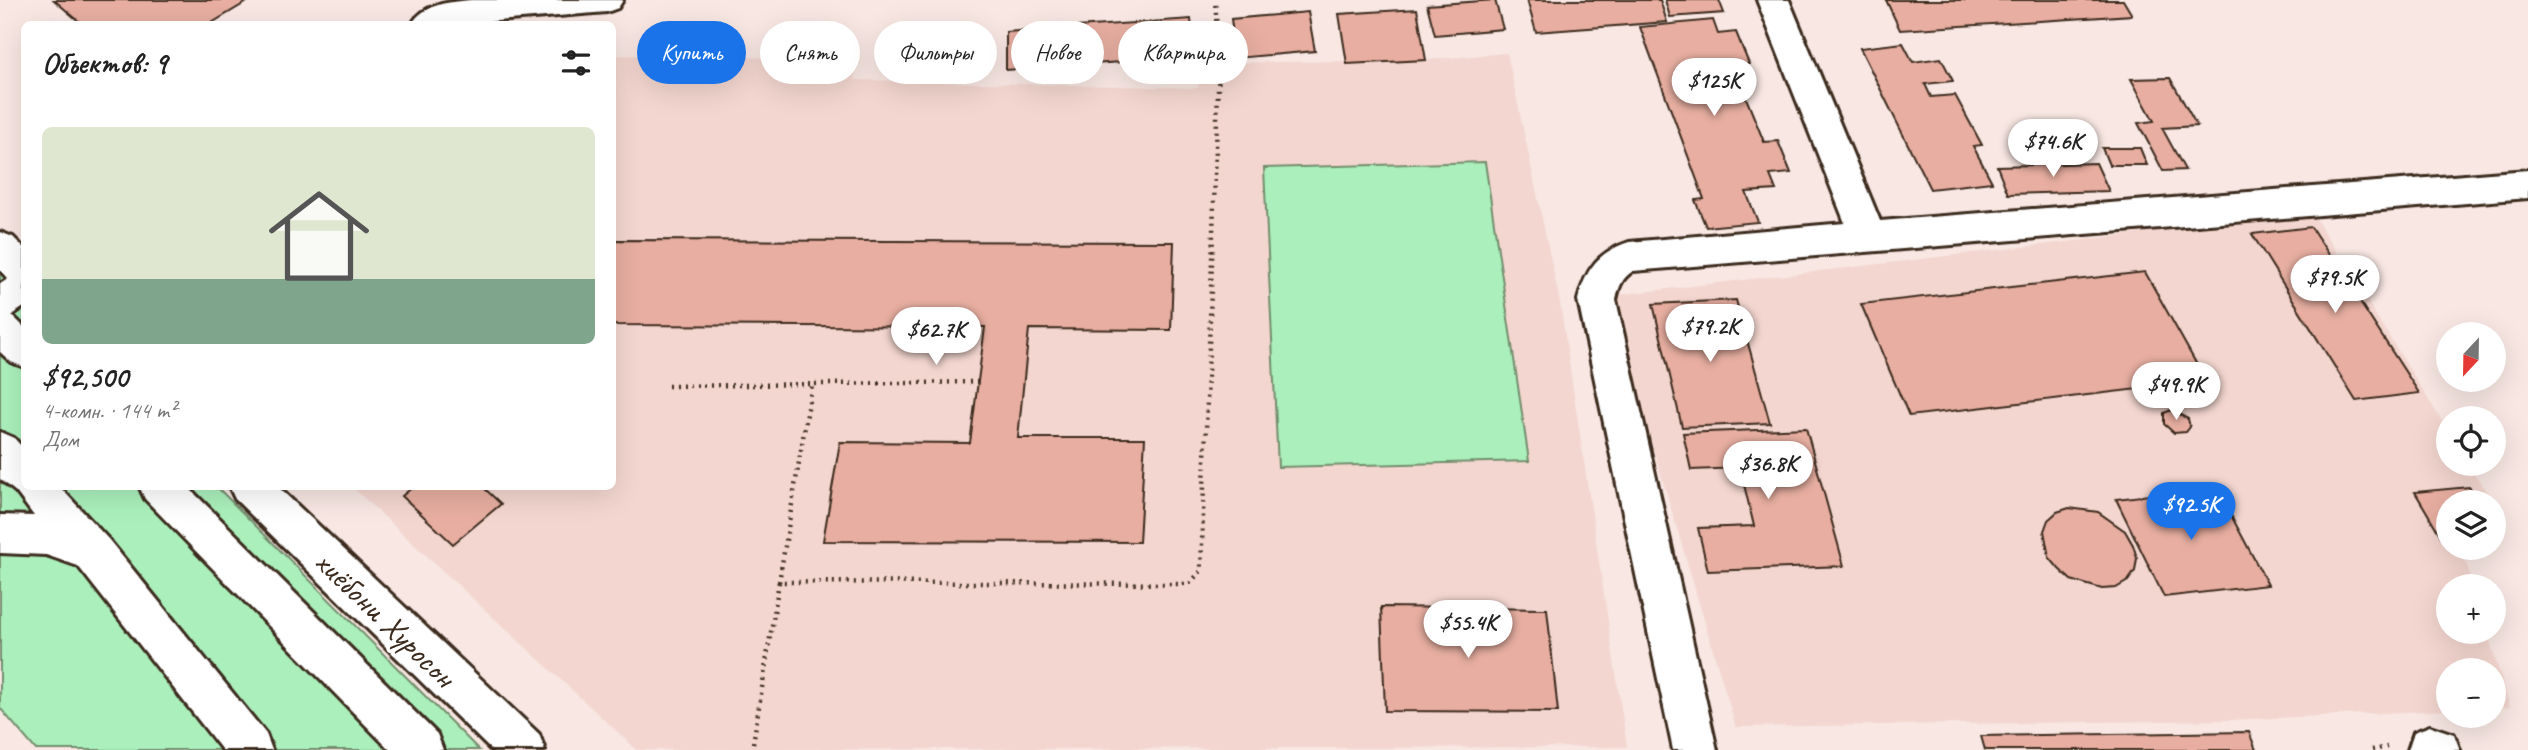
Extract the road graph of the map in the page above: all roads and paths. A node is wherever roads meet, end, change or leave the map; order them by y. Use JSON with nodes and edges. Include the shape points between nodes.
{"nodes":[{"id":1,"x":607,"y":0,"type":"edge"},
{"id":2,"x":1215,"y":0,"type":"edge"},
{"id":3,"x":1773,"y":0,"type":"edge"},
{"id":4,"x":440,"y":13,"type":"edge"},
{"id":5,"x":2528,"y":184,"type":"edge"},
{"id":6,"x":1868,"y":236,"type":"junction"},
{"id":7,"x":0,"y":247,"type":"edge"},
{"id":8,"x":21,"y":268,"type":"edge"},
{"id":9,"x":21,"y":290,"type":"edge"},
{"id":10,"x":0,"y":304,"type":"edge"},
{"id":11,"x":0,"y":327,"type":"edge"},
{"id":12,"x":21,"y":348,"type":"edge"},
{"id":13,"x":978,"y":382,"type":"dead end"},
{"id":14,"x":812,"y":384,"type":"junction"},
{"id":15,"x":668,"y":386,"type":"dead end"},
{"id":16,"x":0,"y":450,"type":"edge"},
{"id":17,"x":21,"y":474,"type":"edge"},
{"id":18,"x":37,"y":490,"type":"edge"},
{"id":19,"x":163,"y":490,"type":"edge"},
{"id":20,"x":252,"y":490,"type":"edge"},
{"id":21,"x":0,"y":534,"type":"edge"},
{"id":22,"x":94,"y":554,"type":"junction"},
{"id":23,"x":779,"y":582,"type":"junction"},
{"id":24,"x":250,"y":750,"type":"edge"},
{"id":25,"x":421,"y":750,"type":"edge"},
{"id":26,"x":523,"y":750,"type":"edge"},
{"id":27,"x":752,"y":750,"type":"edge"},
{"id":28,"x":1695,"y":750,"type":"edge"}],
"edges":[{"from":1,"to":4,"type":"street"},
{"from":2,"to":23,"type":"path","via":[[1218,90],[1202,563],[1196,578],[1182,584]]},
{"from":3,"to":6,"type":"street"},
{"from":5,"to":6,"type":"street"},
{"from":6,"to":28,"type":"street","via":[[1629,257],[1602,275],[1597,300]]},
{"from":7,"to":8,"type":"street"},
{"from":9,"to":10,"type":"street"},
{"from":11,"to":12,"type":"street"},
{"from":13,"to":14,"type":"path"},
{"from":14,"to":15,"type":"path"},
{"from":14,"to":23,"type":"path"},
{"from":16,"to":17,"type":"street"},
{"from":18,"to":22,"type":"street"},
{"from":19,"to":25,"type":"street"},
{"from":20,"to":26,"type":"street","name":"хиёбони Хуросон"},
{"from":21,"to":22,"type":"street","via":[[66,539]]},
{"from":22,"to":24,"type":"street"},
{"from":23,"to":27,"type":"path"}]}
